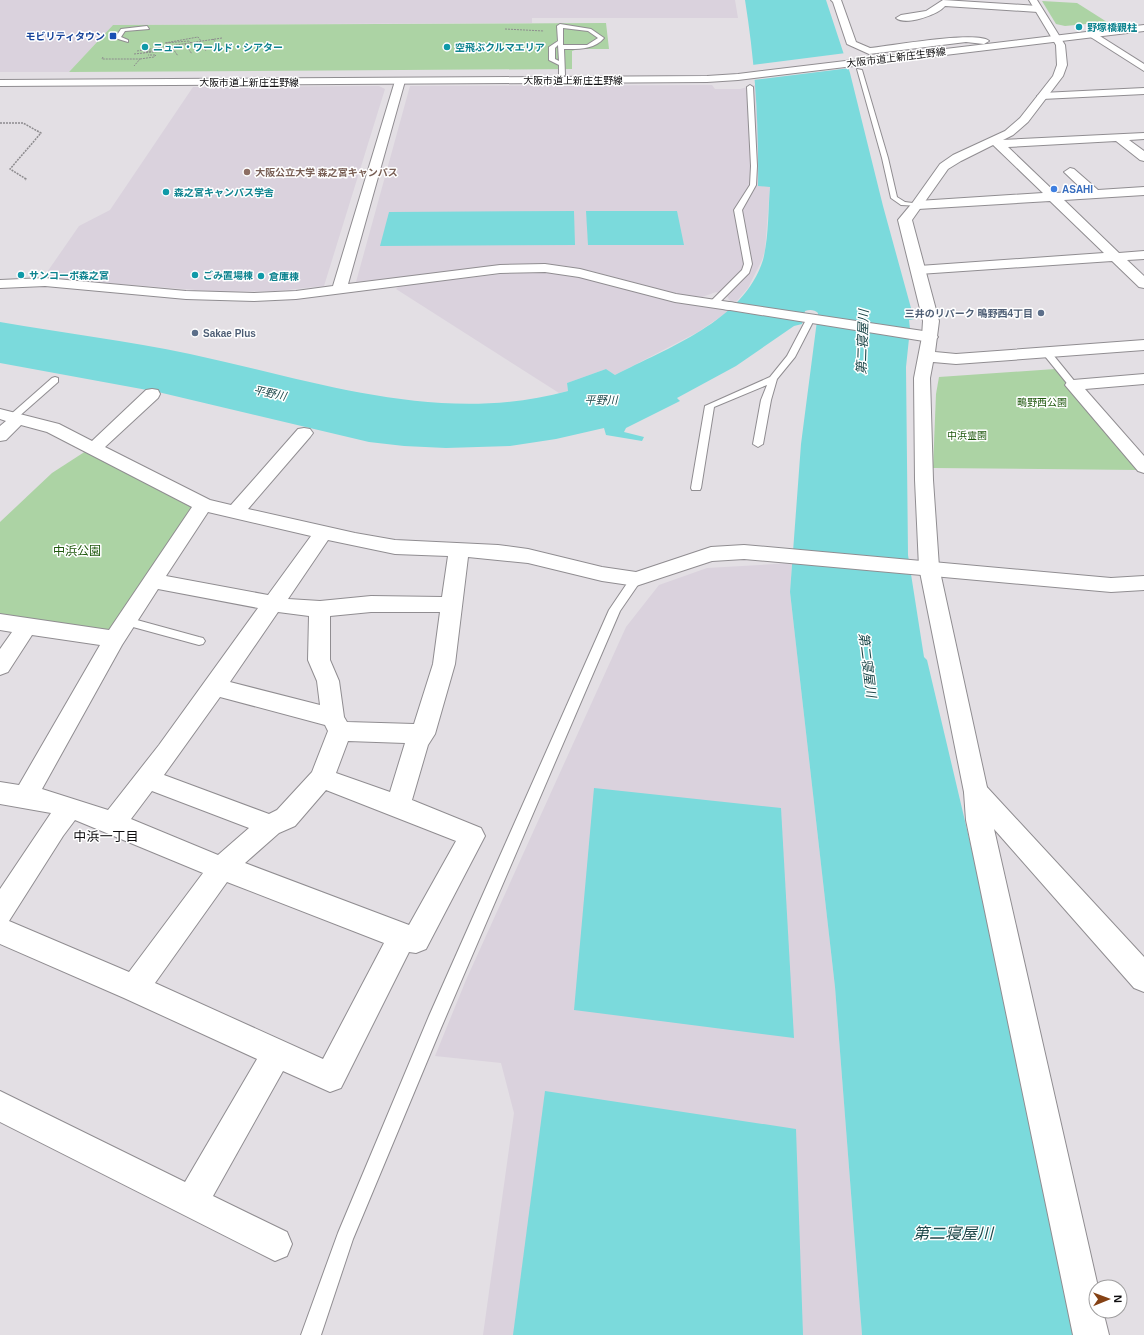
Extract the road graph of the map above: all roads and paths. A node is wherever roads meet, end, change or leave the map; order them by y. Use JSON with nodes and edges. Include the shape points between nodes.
{"nodes":[{"id":1,"x":835,"y":0,"type":"edge"},
{"id":2,"x":947,"y":1,"type":"edge"},
{"id":3,"x":1036,"y":5,"type":"edge"},
{"id":4,"x":901,"y":18,"type":"dead end"},
{"id":5,"x":1144,"y":23,"type":"edge"},
{"id":6,"x":147,"y":28,"type":"dead end"},
{"id":7,"x":1144,"y":28,"type":"edge"},
{"id":8,"x":505,"y":29,"type":"dead end"},
{"id":9,"x":548,"y":32,"type":"dead end"},
{"id":10,"x":1092,"y":34,"type":"junction"},
{"id":11,"x":1056,"y":35,"type":"junction"},
{"id":12,"x":222,"y":38,"type":"dead end"},
{"id":13,"x":214,"y":39,"type":"junction"},
{"id":14,"x":126,"y":41,"type":"dead end"},
{"id":15,"x":201,"y":41,"type":"junction"},
{"id":16,"x":199,"y":42,"type":"junction"},
{"id":17,"x":191,"y":43,"type":"junction"},
{"id":18,"x":185,"y":44,"type":"junction"},
{"id":19,"x":561,"y":44,"type":"junction"},
{"id":20,"x":976,"y":44,"type":"junction"},
{"id":21,"x":171,"y":46,"type":"junction"},
{"id":22,"x":220,"y":47,"type":"dead end"},
{"id":23,"x":159,"y":48,"type":"junction"},
{"id":24,"x":141,"y":50,"type":"dead end"},
{"id":25,"x":132,"y":52,"type":"dead end"},
{"id":26,"x":206,"y":52,"type":"dead end"},
{"id":27,"x":192,"y":54,"type":"dead end"},
{"id":28,"x":139,"y":55,"type":"junction"},
{"id":29,"x":178,"y":56,"type":"dead end"},
{"id":30,"x":103,"y":57,"type":"dead end"},
{"id":31,"x":140,"y":59,"type":"junction"},
{"id":32,"x":561,"y":64,"type":"junction"},
{"id":33,"x":132,"y":68,"type":"dead end"},
{"id":34,"x":1144,"y":68,"type":"edge"},
{"id":35,"x":859,"y":70,"type":"dead end"},
{"id":36,"x":0,"y":78,"type":"edge"},
{"id":37,"x":562,"y":78,"type":"junction"},
{"id":38,"x":400,"y":81,"type":"junction"},
{"id":39,"x":0,"y":83,"type":"edge"},
{"id":40,"x":750,"y":87,"type":"dead end"},
{"id":41,"x":1144,"y":91,"type":"edge"},
{"id":42,"x":1042,"y":96,"type":"junction"},
{"id":43,"x":0,"y":123,"type":"edge"},
{"id":44,"x":1144,"y":125,"type":"edge"},
{"id":45,"x":1009,"y":133,"type":"junction"},
{"id":46,"x":1144,"y":136,"type":"edge"},
{"id":47,"x":1119,"y":138,"type":"junction"},
{"id":48,"x":997,"y":143,"type":"junction"},
{"id":49,"x":1144,"y":157,"type":"edge"},
{"id":50,"x":1070,"y":172,"type":"dead end"},
{"id":51,"x":25,"y":180,"type":"dead end"},
{"id":52,"x":1144,"y":191,"type":"edge"},
{"id":53,"x":1095,"y":194,"type":"junction"},
{"id":54,"x":1052,"y":197,"type":"junction"},
{"id":55,"x":918,"y":205,"type":"junction"},
{"id":56,"x":1144,"y":255,"type":"edge"},
{"id":57,"x":1116,"y":257,"type":"junction"},
{"id":58,"x":919,"y":270,"type":"junction"},
{"id":59,"x":0,"y":284,"type":"edge"},
{"id":60,"x":1144,"y":284,"type":"edge"},
{"id":61,"x":339,"y":289,"type":"junction"},
{"id":62,"x":713,"y":304,"type":"junction"},
{"id":63,"x":810,"y":318,"type":"junction"},
{"id":64,"x":923,"y":342,"type":"junction"},
{"id":65,"x":1144,"y":345,"type":"edge"},
{"id":66,"x":1047,"y":353,"type":"junction"},
{"id":67,"x":773,"y":379,"type":"junction"},
{"id":68,"x":1144,"y":379,"type":"edge"},
{"id":69,"x":55,"y":380,"type":"dead end"},
{"id":70,"x":1073,"y":384,"type":"junction"},
{"id":71,"x":152,"y":394,"type":"dead end"},
{"id":72,"x":10,"y":416,"type":"edge"},
{"id":73,"x":304,"y":433,"type":"dead end"},
{"id":74,"x":0,"y":436,"type":"edge"},
{"id":75,"x":758,"y":444,"type":"dead end"},
{"id":76,"x":93,"y":448,"type":"junction"},
{"id":77,"x":1144,"y":467,"type":"edge"},
{"id":78,"x":696,"y":488,"type":"dead end"},
{"id":79,"x":204,"y":505,"type":"junction"},
{"id":80,"x":234,"y":512,"type":"junction"},
{"id":81,"x":324,"y":532,"type":"junction"},
{"id":82,"x":459,"y":550,"type":"junction"},
{"id":83,"x":921,"y":567,"type":"junction"},
{"id":84,"x":636,"y":579,"type":"junction"},
{"id":85,"x":153,"y":581,"type":"junction"},
{"id":86,"x":1144,"y":583,"type":"edge"},
{"id":87,"x":273,"y":604,"type":"junction"},
{"id":88,"x":452,"y":605,"type":"junction"},
{"id":89,"x":320,"y":609,"type":"junction"},
{"id":90,"x":0,"y":622,"type":"edge"},
{"id":91,"x":126,"y":622,"type":"junction"},
{"id":92,"x":27,"y":626,"type":"junction"},
{"id":93,"x":114,"y":639,"type":"junction"},
{"id":94,"x":199,"y":641,"type":"dead end"},
{"id":95,"x":0,"y":666,"type":"edge"},
{"id":96,"x":216,"y":687,"type":"junction"},
{"id":97,"x":337,"y":725,"type":"junction"},
{"id":98,"x":423,"y":734,"type":"junction"},
{"id":99,"x":322,"y":778,"type":"junction"},
{"id":100,"x":148,"y":779,"type":"junction"},
{"id":101,"x":976,"y":792,"type":"junction"},
{"id":102,"x":0,"y":793,"type":"edge"},
{"id":103,"x":26,"y":795,"type":"junction"},
{"id":104,"x":398,"y":806,"type":"junction"},
{"id":105,"x":69,"y":809,"type":"junction"},
{"id":106,"x":113,"y":823,"type":"junction"},
{"id":107,"x":270,"y":824,"type":"junction"},
{"id":108,"x":221,"y":869,"type":"junction"},
{"id":109,"x":0,"y":912,"type":"edge"},
{"id":110,"x":0,"y":930,"type":"edge"},
{"id":111,"x":402,"y":937,"type":"junction"},
{"id":112,"x":1144,"y":978,"type":"edge"},
{"id":113,"x":134,"y":988,"type":"junction"},
{"id":114,"x":277,"y":1053,"type":"junction"},
{"id":115,"x":0,"y":1106,"type":"edge"},
{"id":116,"x":192,"y":1202,"type":"junction"},
{"id":117,"x":275,"y":1244,"type":"dead end"},
{"id":118,"x":311,"y":1335,"type":"edge"},
{"id":119,"x":1091,"y":1335,"type":"edge"}],
"edges":[{"from":1,"to":20,"type":"street","via":[[852,44],[869,51],[966,39]]},
{"from":2,"to":3,"type":"street"},
{"from":2,"to":4,"type":"street","via":[[929,14]]},
{"from":3,"to":11,"type":"street"},
{"from":5,"to":11,"type":"street","name":"大阪市道上新庄生野線"},
{"from":6,"to":14,"type":"lane","via":[[123,30],[118,38]]},
{"from":7,"to":10,"type":"street","name":"大阪市道上新庄生野線"},
{"from":8,"to":9,"type":"path","via":[[538,29]]},
{"from":10,"to":11,"type":"street","name":"大阪市道上新庄生野線"},
{"from":10,"to":34,"type":"street"},
{"from":11,"to":20,"type":"street","name":"大阪市道上新庄生野線"},
{"from":11,"to":42,"type":"street","via":[[1062,49],[1062,68]]},
{"from":12,"to":13,"type":"path"},
{"from":13,"to":15,"type":"path"},
{"from":13,"to":22,"type":"path"},
{"from":15,"to":16,"type":"path"},
{"from":15,"to":17,"type":"path","via":[[198,37],[165,44],[190,41]]},
{"from":16,"to":17,"type":"path"},
{"from":16,"to":26,"type":"path"},
{"from":17,"to":18,"type":"path"},
{"from":18,"to":21,"type":"path"},
{"from":18,"to":27,"type":"path"},
{"from":19,"to":19,"type":"lane","via":[[560,26],[589,30],[601,38],[592,45]]},
{"from":19,"to":32,"type":"lane"},
{"from":19,"to":32,"type":"lane","via":[[552,47],[552,60]]},
{"from":20,"to":37,"type":"street","name":"大阪市道上新庄生野線","via":[[738,77]]},
{"from":21,"to":23,"type":"path"},
{"from":21,"to":29,"type":"path"},
{"from":23,"to":24,"type":"path"},
{"from":23,"to":28,"type":"path","via":[[144,52],[162,51]]},
{"from":25,"to":28,"type":"path"},
{"from":28,"to":31,"type":"path","via":[[156,55]]},
{"from":30,"to":31,"type":"path","via":[[102,59]]},
{"from":31,"to":33,"type":"path"},
{"from":32,"to":37,"type":"lane"},
{"from":35,"to":55,"type":"lane","via":[[894,198],[903,204]]},
{"from":36,"to":37,"type":"street","name":"大阪市道上新庄生野線"},
{"from":37,"to":38,"type":"street","name":"大阪市道上新庄生野線"},
{"from":38,"to":39,"type":"street","name":"大阪市道上新庄生野線"},
{"from":38,"to":61,"type":"street"},
{"from":40,"to":62,"type":"lane","via":[[753,185],[738,210],[748,264],[746,271]]},
{"from":41,"to":42,"type":"street"},
{"from":42,"to":45,"type":"street","via":[[1024,120]]},
{"from":43,"to":51,"type":"path","via":[[23,123],[41,133],[10,169]]},
{"from":44,"to":45,"type":"street"},
{"from":45,"to":48,"type":"street"},
{"from":46,"to":47,"type":"street"},
{"from":47,"to":48,"type":"street"},
{"from":47,"to":49,"type":"street"},
{"from":48,"to":54,"type":"street"},
{"from":48,"to":55,"type":"street","via":[[957,158],[944,167]]},
{"from":50,"to":53,"type":"street"},
{"from":52,"to":53,"type":"street"},
{"from":53,"to":54,"type":"street"},
{"from":54,"to":55,"type":"street"},
{"from":54,"to":57,"type":"street"},
{"from":55,"to":58,"type":"street","via":[[905,220]]},
{"from":56,"to":57,"type":"street"},
{"from":57,"to":58,"type":"street"},
{"from":57,"to":60,"type":"street"},
{"from":58,"to":64,"type":"street","via":[[930,314]]},
{"from":59,"to":61,"type":"street","via":[[45,282],[186,295],[246,297],[296,295]]},
{"from":61,"to":62,"type":"street","via":[[500,270],[545,268],[580,273],[675,298]]},
{"from":62,"to":63,"type":"street"},
{"from":63,"to":64,"type":"street"},
{"from":63,"to":67,"type":"lane","via":[[791,357]]},
{"from":64,"to":66,"type":"street","via":[[956,359]]},
{"from":64,"to":83,"type":"street"},
{"from":65,"to":66,"type":"street"},
{"from":66,"to":70,"type":"lane"},
{"from":67,"to":75,"type":"lane","via":[[766,400]]},
{"from":67,"to":78,"type":"lane","via":[[710,406]]},
{"from":68,"to":70,"type":"street"},
{"from":69,"to":72,"type":"lane"},
{"from":70,"to":77,"type":"street"},
{"from":71,"to":76,"type":"street"},
{"from":72,"to":74,"type":"street"},
{"from":72,"to":76,"type":"street","via":[[52,428]]},
{"from":73,"to":80,"type":"street"},
{"from":76,"to":79,"type":"street"},
{"from":79,"to":80,"type":"street"},
{"from":79,"to":85,"type":"street"},
{"from":80,"to":81,"type":"street"},
{"from":81,"to":82,"type":"street","via":[[395,547]]},
{"from":81,"to":87,"type":"street"},
{"from":82,"to":84,"type":"street","via":[[528,556],[602,574]]},
{"from":82,"to":88,"type":"street"},
{"from":83,"to":84,"type":"street","via":[[744,552],[711,554]]},
{"from":83,"to":86,"type":"street","via":[[1111,585]]},
{"from":83,"to":101,"type":"street"},
{"from":84,"to":118,"type":"lane","via":[[615,610],[435,1022],[344,1239]]},
{"from":85,"to":87,"type":"street"},
{"from":85,"to":91,"type":"street"},
{"from":87,"to":89,"type":"street"},
{"from":87,"to":96,"type":"street"},
{"from":88,"to":89,"type":"street","via":[[371,604]]},
{"from":88,"to":98,"type":"street","via":[[444,664]]},
{"from":89,"to":97,"type":"street","via":[[319,660],[328,681]]},
{"from":90,"to":92,"type":"street"},
{"from":91,"to":93,"type":"street"},
{"from":91,"to":94,"type":"lane"},
{"from":92,"to":93,"type":"street"},
{"from":92,"to":95,"type":"street"},
{"from":93,"to":103,"type":"street"},
{"from":96,"to":97,"type":"street"},
{"from":96,"to":100,"type":"street"},
{"from":97,"to":98,"type":"street"},
{"from":97,"to":99,"type":"street"},
{"from":98,"to":104,"type":"street","via":[[417,741]]},
{"from":99,"to":104,"type":"street"},
{"from":99,"to":107,"type":"street","via":[[286,818]]},
{"from":100,"to":106,"type":"street"},
{"from":100,"to":107,"type":"street"},
{"from":101,"to":112,"type":"street"},
{"from":101,"to":119,"type":"street","via":[[979,820]]},
{"from":102,"to":103,"type":"street"},
{"from":103,"to":105,"type":"street"},
{"from":104,"to":111,"type":"street","via":[[472,836],[416,940]]},
{"from":105,"to":106,"type":"street"},
{"from":105,"to":109,"type":"street"},
{"from":106,"to":108,"type":"street"},
{"from":107,"to":108,"type":"street"},
{"from":108,"to":111,"type":"street","via":[[248,876]]},
{"from":108,"to":113,"type":"street"},
{"from":110,"to":113,"type":"street"},
{"from":111,"to":114,"type":"street","via":[[330,1077]]},
{"from":113,"to":114,"type":"street"},
{"from":114,"to":116,"type":"street"},
{"from":115,"to":116,"type":"street"},
{"from":116,"to":117,"type":"street"}]}
